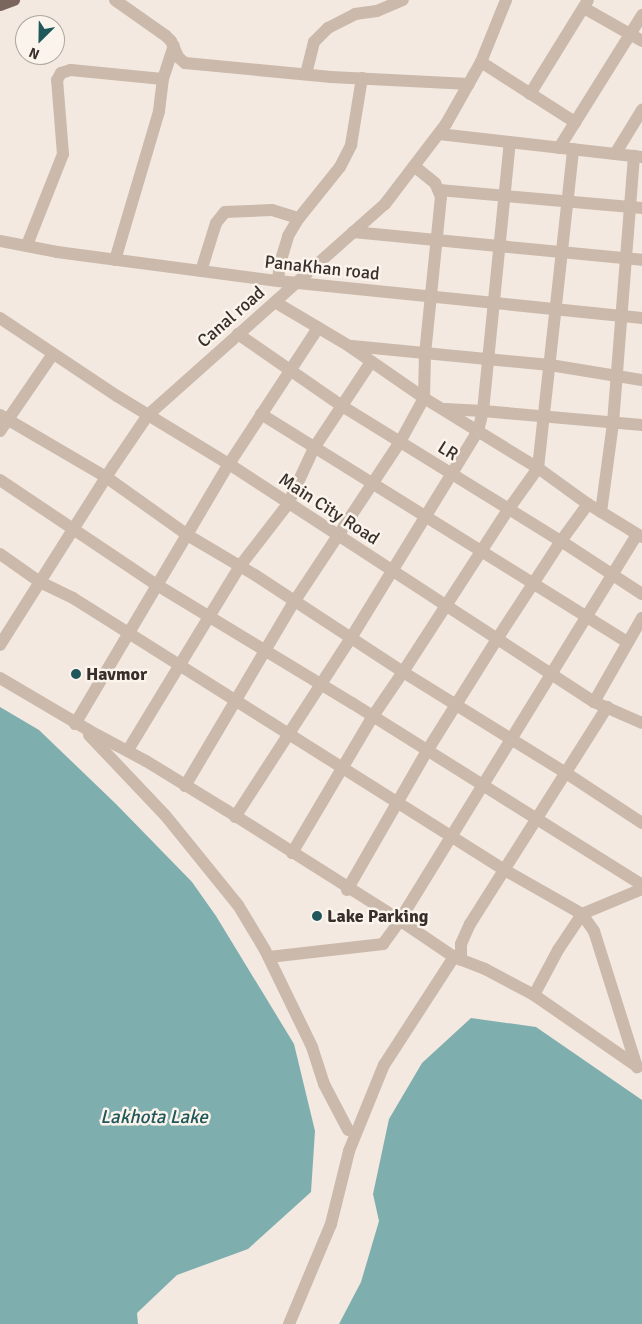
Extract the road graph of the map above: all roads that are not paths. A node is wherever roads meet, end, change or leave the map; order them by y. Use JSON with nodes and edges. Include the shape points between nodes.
{"nodes":[{"id":1,"x":14,"y":0,"type":"edge"},
{"id":2,"x":114,"y":0,"type":"edge"},
{"id":3,"x":403,"y":0,"type":"edge"},
{"id":4,"x":502,"y":2,"type":"edge"},
{"id":5,"x":586,"y":4,"type":"edge"},
{"id":6,"x":0,"y":5,"type":"edge"},
{"id":7,"x":642,"y":15,"type":"edge"},
{"id":8,"x":630,"y":34,"type":"junction"},
{"id":9,"x":642,"y":41,"type":"edge"},
{"id":10,"x":174,"y":46,"type":"junction"},
{"id":11,"x":481,"y":62,"type":"junction"},
{"id":12,"x":306,"y":74,"type":"junction"},
{"id":13,"x":362,"y":78,"type":"junction"},
{"id":14,"x":163,"y":79,"type":"junction"},
{"id":15,"x":469,"y":84,"type":"junction"},
{"id":16,"x":530,"y":94,"type":"junction"},
{"id":17,"x":642,"y":110,"type":"edge"},
{"id":18,"x":575,"y":122,"type":"junction"},
{"id":19,"x":439,"y":134,"type":"junction"},
{"id":20,"x":510,"y":142,"type":"junction"},
{"id":21,"x":559,"y":148,"type":"junction"},
{"id":22,"x":573,"y":149,"type":"junction"},
{"id":23,"x":615,"y":154,"type":"junction"},
{"id":24,"x":638,"y":157,"type":"edge"},
{"id":25,"x":414,"y":166,"type":"junction"},
{"id":26,"x":439,"y":190,"type":"junction"},
{"id":27,"x":506,"y":195,"type":"junction"},
{"id":28,"x":568,"y":201,"type":"junction"},
{"id":29,"x":636,"y":207,"type":"edge"},
{"id":30,"x":298,"y":218,"type":"junction"},
{"id":31,"x":353,"y":232,"type":"junction"},
{"id":32,"x":437,"y":239,"type":"junction"},
{"id":33,"x":0,"y":241,"type":"edge"},
{"id":34,"x":27,"y":246,"type":"junction"},
{"id":35,"x":500,"y":247,"type":"junction"},
{"id":36,"x":561,"y":253,"type":"junction"},
{"id":37,"x":625,"y":258,"type":"junction"},
{"id":38,"x":115,"y":260,"type":"junction"},
{"id":39,"x":642,"y":260,"type":"edge"},
{"id":40,"x":201,"y":271,"type":"junction"},
{"id":41,"x":278,"y":281,"type":"junction"},
{"id":42,"x":298,"y":283,"type":"junction"},
{"id":43,"x":432,"y":297,"type":"junction"},
{"id":44,"x":275,"y":302,"type":"junction"},
{"id":45,"x":494,"y":304,"type":"junction"},
{"id":46,"x":556,"y":310,"type":"junction"},
{"id":47,"x":622,"y":317,"type":"junction"},
{"id":48,"x":0,"y":318,"type":"edge"},
{"id":49,"x":642,"y":318,"type":"edge"},
{"id":50,"x":318,"y":328,"type":"junction"},
{"id":51,"x":238,"y":334,"type":"junction"},
{"id":52,"x":349,"y":346,"type":"junction"},
{"id":53,"x":53,"y":354,"type":"junction"},
{"id":54,"x":425,"y":354,"type":"junction"},
{"id":55,"x":487,"y":360,"type":"junction"},
{"id":56,"x":371,"y":362,"type":"junction"},
{"id":57,"x":550,"y":365,"type":"junction"},
{"id":58,"x":290,"y":369,"type":"junction"},
{"id":59,"x":616,"y":377,"type":"junction"},
{"id":60,"x":642,"y":380,"type":"edge"},
{"id":61,"x":424,"y":398,"type":"junction"},
{"id":62,"x":342,"y":406,"type":"junction"},
{"id":63,"x":446,"y":410,"type":"junction"},
{"id":64,"x":483,"y":411,"type":"junction"},
{"id":65,"x":261,"y":414,"type":"junction"},
{"id":66,"x":148,"y":415,"type":"junction"},
{"id":67,"x":545,"y":416,"type":"junction"},
{"id":68,"x":2,"y":422,"type":"edge"},
{"id":69,"x":613,"y":423,"type":"junction"},
{"id":70,"x":642,"y":425,"type":"edge"},
{"id":71,"x":478,"y":431,"type":"junction"},
{"id":72,"x":400,"y":442,"type":"junction"},
{"id":73,"x":314,"y":448,"type":"junction"},
{"id":74,"x":229,"y":464,"type":"junction"},
{"id":75,"x":538,"y":468,"type":"junction"},
{"id":76,"x":451,"y":474,"type":"junction"},
{"id":77,"x":106,"y":477,"type":"junction"},
{"id":78,"x":0,"y":480,"type":"edge"},
{"id":79,"x":372,"y":483,"type":"junction"},
{"id":80,"x":288,"y":504,"type":"junction"},
{"id":81,"x":588,"y":504,"type":"junction"},
{"id":82,"x":508,"y":510,"type":"junction"},
{"id":83,"x":601,"y":512,"type":"junction"},
{"id":84,"x":426,"y":516,"type":"junction"},
{"id":85,"x":74,"y":528,"type":"junction"},
{"id":86,"x":337,"y":535,"type":"junction"},
{"id":87,"x":189,"y":536,"type":"junction"},
{"id":88,"x":640,"y":536,"type":"edge"},
{"id":89,"x":561,"y":541,"type":"junction"},
{"id":90,"x":482,"y":551,"type":"junction"},
{"id":91,"x":0,"y":554,"type":"edge"},
{"id":92,"x":240,"y":566,"type":"junction"},
{"id":93,"x":392,"y":571,"type":"junction"},
{"id":94,"x":613,"y":574,"type":"junction"},
{"id":95,"x":40,"y":582,"type":"junction"},
{"id":96,"x":533,"y":583,"type":"junction"},
{"id":97,"x":157,"y":585,"type":"junction"},
{"id":98,"x":642,"y":594,"type":"edge"},
{"id":99,"x":294,"y":602,"type":"junction"},
{"id":100,"x":446,"y":606,"type":"junction"},
{"id":101,"x":586,"y":616,"type":"junction"},
{"id":102,"x":210,"y":618,"type":"junction"},
{"id":103,"x":642,"y":618,"type":"edge"},
{"id":104,"x":129,"y":634,"type":"junction"},
{"id":105,"x":351,"y":638,"type":"junction"},
{"id":106,"x":497,"y":639,"type":"junction"},
{"id":107,"x":628,"y":642,"type":"junction"},
{"id":108,"x":0,"y":645,"type":"edge"},
{"id":109,"x":264,"y":651,"type":"junction"},
{"id":110,"x":179,"y":666,"type":"junction"},
{"id":111,"x":403,"y":672,"type":"junction"},
{"id":112,"x":550,"y":673,"type":"junction"},
{"id":113,"x":0,"y":678,"type":"edge"},
{"id":114,"x":321,"y":686,"type":"junction"},
{"id":115,"x":234,"y":701,"type":"junction"},
{"id":116,"x":456,"y":705,"type":"junction"},
{"id":117,"x":600,"y":705,"type":"junction"},
{"id":118,"x":372,"y":716,"type":"junction"},
{"id":119,"x":641,"y":722,"type":"edge"},
{"id":120,"x":76,"y":724,"type":"junction"},
{"id":121,"x":289,"y":736,"type":"junction"},
{"id":122,"x":510,"y":739,"type":"junction"},
{"id":123,"x":128,"y":750,"type":"junction"},
{"id":124,"x":427,"y":751,"type":"junction"},
{"id":125,"x":340,"y":768,"type":"junction"},
{"id":126,"x":566,"y":773,"type":"junction"},
{"id":127,"x":185,"y":786,"type":"junction"},
{"id":128,"x":482,"y":786,"type":"junction"},
{"id":129,"x":397,"y":803,"type":"junction"},
{"id":130,"x":235,"y":817,"type":"junction"},
{"id":131,"x":536,"y":820,"type":"junction"},
{"id":132,"x":642,"y":823,"type":"edge"},
{"id":133,"x":451,"y":836,"type":"junction"},
{"id":134,"x":292,"y":853,"type":"junction"},
{"id":135,"x":503,"y":869,"type":"junction"},
{"id":136,"x":642,"y":884,"type":"edge"},
{"id":137,"x":642,"y":888,"type":"edge"},
{"id":138,"x":347,"y":889,"type":"junction"},
{"id":139,"x":582,"y":914,"type":"junction"},
{"id":140,"x":399,"y":922,"type":"junction"},
{"id":141,"x":269,"y":957,"type":"junction"},
{"id":142,"x":457,"y":959,"type":"junction"},
{"id":143,"x":534,"y":995,"type":"junction"},
{"id":144,"x":640,"y":1068,"type":"edge"},
{"id":145,"x":348,"y":1130,"type":"dead end"},
{"id":146,"x":289,"y":1324,"type":"edge"}],
"edges":[{"from":1,"to":6,"type":"main road"},
{"from":2,"to":10,"type":"street","via":[[166,36]]},
{"from":3,"to":12,"type":"street","via":[[377,12],[355,14],[328,28],[314,42]]},
{"from":4,"to":11,"type":"street","name":"Canal road"},
{"from":5,"to":8,"type":"street"},
{"from":5,"to":16,"type":"street"},
{"from":7,"to":8,"type":"street"},
{"from":8,"to":9,"type":"street"},
{"from":8,"to":18,"type":"street"},
{"from":10,"to":12,"type":"street","via":[[178,58],[185,63]]},
{"from":10,"to":14,"type":"street"},
{"from":11,"to":15,"type":"street","name":"Canal road"},
{"from":11,"to":16,"type":"street"},
{"from":12,"to":13,"type":"street"},
{"from":13,"to":15,"type":"street"},
{"from":13,"to":30,"type":"street","via":[[355,127],[346,156]]},
{"from":14,"to":34,"type":"street","via":[[71,70],[61,73],[57,80],[63,154]]},
{"from":14,"to":38,"type":"street","via":[[159,111]]},
{"from":15,"to":19,"type":"street","name":"Canal road"},
{"from":16,"to":18,"type":"street"},
{"from":17,"to":23,"type":"street"},
{"from":18,"to":21,"type":"street"},
{"from":19,"to":20,"type":"street"},
{"from":19,"to":25,"type":"street","name":"Canal road"},
{"from":20,"to":21,"type":"street"},
{"from":20,"to":27,"type":"street"},
{"from":21,"to":22,"type":"street"},
{"from":22,"to":23,"type":"street"},
{"from":22,"to":28,"type":"street"},
{"from":23,"to":24,"type":"street"},
{"from":24,"to":29,"type":"street"},
{"from":25,"to":26,"type":"street"},
{"from":25,"to":31,"type":"street","name":"Canal road","via":[[385,204]]},
{"from":26,"to":27,"type":"street"},
{"from":26,"to":32,"type":"street"},
{"from":27,"to":28,"type":"street"},
{"from":27,"to":35,"type":"street"},
{"from":28,"to":29,"type":"street"},
{"from":28,"to":36,"type":"street"},
{"from":29,"to":37,"type":"street"},
{"from":30,"to":40,"type":"street","via":[[272,210],[225,212],[216,222]]},
{"from":30,"to":41,"type":"street","via":[[283,250]]},
{"from":31,"to":32,"type":"street"},
{"from":31,"to":42,"type":"street","name":"Canal road"},
{"from":32,"to":35,"type":"street"},
{"from":32,"to":43,"type":"street"},
{"from":33,"to":34,"type":"street","name":"PanaKhan road"},
{"from":34,"to":38,"type":"street","name":"PanaKhan road"},
{"from":35,"to":36,"type":"street"},
{"from":35,"to":45,"type":"street"},
{"from":36,"to":37,"type":"street"},
{"from":36,"to":46,"type":"street"},
{"from":37,"to":39,"type":"street"},
{"from":37,"to":47,"type":"street"},
{"from":38,"to":40,"type":"street","name":"PanaKhan road"},
{"from":40,"to":41,"type":"street","name":"PanaKhan road"},
{"from":41,"to":42,"type":"street","name":"PanaKhan road"},
{"from":42,"to":43,"type":"street","name":"PanaKhan road"},
{"from":42,"to":44,"type":"street","name":"Canal road"},
{"from":43,"to":45,"type":"street","name":"PanaKhan road"},
{"from":43,"to":54,"type":"street"},
{"from":44,"to":50,"type":"street"},
{"from":44,"to":51,"type":"street","name":"Canal road"},
{"from":45,"to":46,"type":"street","name":"PanaKhan road"},
{"from":45,"to":55,"type":"street"},
{"from":46,"to":47,"type":"street","name":"PanaKhan road"},
{"from":46,"to":57,"type":"street"},
{"from":47,"to":49,"type":"street","name":"PanaKhan road"},
{"from":47,"to":59,"type":"street"},
{"from":48,"to":53,"type":"street","name":"Main City Road"},
{"from":50,"to":52,"type":"street"},
{"from":50,"to":58,"type":"street"},
{"from":51,"to":58,"type":"street","name":"LR"},
{"from":51,"to":66,"type":"street","name":"Canal road"},
{"from":52,"to":54,"type":"street"},
{"from":52,"to":56,"type":"street"},
{"from":53,"to":66,"type":"street","name":"Main City Road"},
{"from":53,"to":68,"type":"street"},
{"from":54,"to":55,"type":"street"},
{"from":54,"to":61,"type":"street"},
{"from":55,"to":57,"type":"street"},
{"from":55,"to":64,"type":"street"},
{"from":56,"to":61,"type":"street"},
{"from":56,"to":62,"type":"street"},
{"from":57,"to":59,"type":"street"},
{"from":57,"to":67,"type":"street"},
{"from":58,"to":62,"type":"street","name":"LR"},
{"from":58,"to":65,"type":"street"},
{"from":59,"to":60,"type":"street"},
{"from":59,"to":69,"type":"street"},
{"from":61,"to":63,"type":"street"},
{"from":61,"to":72,"type":"street"},
{"from":62,"to":72,"type":"street","name":"LR"},
{"from":62,"to":73,"type":"street"},
{"from":63,"to":64,"type":"street"},
{"from":63,"to":71,"type":"street"},
{"from":64,"to":67,"type":"street"},
{"from":64,"to":71,"type":"street"},
{"from":65,"to":73,"type":"street"},
{"from":65,"to":74,"type":"street"},
{"from":66,"to":74,"type":"street","name":"Main City Road"},
{"from":66,"to":77,"type":"street","name":"Canal road"},
{"from":67,"to":69,"type":"street"},
{"from":67,"to":75,"type":"street"},
{"from":68,"to":77,"type":"street"},
{"from":69,"to":70,"type":"street"},
{"from":69,"to":83,"type":"street"},
{"from":71,"to":75,"type":"street"},
{"from":71,"to":76,"type":"street"},
{"from":72,"to":76,"type":"street","name":"LR"},
{"from":72,"to":79,"type":"street"},
{"from":73,"to":79,"type":"street"},
{"from":73,"to":80,"type":"street"},
{"from":74,"to":80,"type":"street","name":"Main City Road"},
{"from":74,"to":87,"type":"street"},
{"from":75,"to":81,"type":"street"},
{"from":75,"to":82,"type":"street"},
{"from":76,"to":82,"type":"street","name":"LR"},
{"from":76,"to":84,"type":"street"},
{"from":77,"to":85,"type":"street","name":"Canal road"},
{"from":77,"to":87,"type":"street"},
{"from":78,"to":85,"type":"street"},
{"from":79,"to":84,"type":"street"},
{"from":79,"to":86,"type":"street"},
{"from":80,"to":86,"type":"street","name":"Main City Road"},
{"from":80,"to":92,"type":"street"},
{"from":81,"to":83,"type":"street"},
{"from":81,"to":89,"type":"street"},
{"from":82,"to":89,"type":"street","name":"LR"},
{"from":82,"to":90,"type":"street"},
{"from":83,"to":88,"type":"street"},
{"from":84,"to":90,"type":"street"},
{"from":84,"to":93,"type":"street"},
{"from":85,"to":95,"type":"street","name":"Canal road"},
{"from":85,"to":97,"type":"street"},
{"from":86,"to":93,"type":"street","name":"Main City Road"},
{"from":86,"to":99,"type":"street"},
{"from":87,"to":92,"type":"street"},
{"from":87,"to":97,"type":"street"},
{"from":88,"to":94,"type":"street"},
{"from":89,"to":94,"type":"street","name":"LR"},
{"from":89,"to":96,"type":"street"},
{"from":90,"to":96,"type":"street"},
{"from":90,"to":100,"type":"street"},
{"from":91,"to":95,"type":"street"},
{"from":92,"to":99,"type":"street"},
{"from":92,"to":102,"type":"street"},
{"from":93,"to":100,"type":"street","name":"Main City Road"},
{"from":93,"to":105,"type":"street"},
{"from":94,"to":98,"type":"street","name":"LR"},
{"from":94,"to":101,"type":"street"},
{"from":95,"to":104,"type":"street","via":[[73,598]]},
{"from":95,"to":108,"type":"street","name":"Canal road"},
{"from":96,"to":101,"type":"street"},
{"from":96,"to":106,"type":"street"},
{"from":97,"to":102,"type":"street"},
{"from":97,"to":104,"type":"street"},
{"from":99,"to":105,"type":"street"},
{"from":99,"to":109,"type":"street"},
{"from":100,"to":106,"type":"street","name":"Main City Road"},
{"from":100,"to":111,"type":"street"},
{"from":101,"to":107,"type":"street"},
{"from":101,"to":112,"type":"street"},
{"from":102,"to":109,"type":"street"},
{"from":102,"to":110,"type":"street"},
{"from":103,"to":107,"type":"street"},
{"from":104,"to":110,"type":"street"},
{"from":104,"to":120,"type":"street"},
{"from":105,"to":111,"type":"street"},
{"from":105,"to":114,"type":"street"},
{"from":106,"to":112,"type":"street","name":"Main City Road"},
{"from":106,"to":116,"type":"street"},
{"from":107,"to":117,"type":"street"},
{"from":109,"to":114,"type":"street"},
{"from":109,"to":115,"type":"street"},
{"from":110,"to":115,"type":"street"},
{"from":110,"to":123,"type":"street"},
{"from":111,"to":116,"type":"street"},
{"from":111,"to":118,"type":"street"},
{"from":112,"to":117,"type":"street","name":"Main City Road"},
{"from":112,"to":122,"type":"street"},
{"from":113,"to":120,"type":"street"},
{"from":114,"to":118,"type":"street"},
{"from":114,"to":121,"type":"street"},
{"from":115,"to":121,"type":"street"},
{"from":115,"to":127,"type":"street"},
{"from":116,"to":122,"type":"street"},
{"from":116,"to":124,"type":"street"},
{"from":117,"to":119,"type":"street","name":"Main City Road"},
{"from":117,"to":126,"type":"street"},
{"from":118,"to":124,"type":"street"},
{"from":118,"to":125,"type":"street"},
{"from":120,"to":123,"type":"street"},
{"from":120,"to":141,"type":"street","via":[[165,815],[238,905]]},
{"from":121,"to":125,"type":"street"},
{"from":121,"to":130,"type":"street"},
{"from":122,"to":126,"type":"street"},
{"from":122,"to":128,"type":"street"},
{"from":123,"to":127,"type":"street"},
{"from":124,"to":128,"type":"street"},
{"from":124,"to":129,"type":"street"},
{"from":125,"to":129,"type":"street"},
{"from":125,"to":134,"type":"street"},
{"from":126,"to":131,"type":"street"},
{"from":126,"to":132,"type":"street"},
{"from":127,"to":130,"type":"street"},
{"from":128,"to":131,"type":"street"},
{"from":128,"to":133,"type":"street"},
{"from":129,"to":133,"type":"street"},
{"from":129,"to":138,"type":"street"},
{"from":130,"to":134,"type":"street"},
{"from":131,"to":135,"type":"street"},
{"from":131,"to":136,"type":"street"},
{"from":133,"to":135,"type":"street"},
{"from":133,"to":140,"type":"street"},
{"from":134,"to":138,"type":"street"},
{"from":135,"to":139,"type":"street"},
{"from":135,"to":142,"type":"street","via":[[464,935]]},
{"from":137,"to":139,"type":"street"},
{"from":138,"to":140,"type":"street"},
{"from":139,"to":143,"type":"street"},
{"from":139,"to":144,"type":"street","via":[[594,932]]},
{"from":140,"to":141,"type":"street","via":[[383,944]]},
{"from":140,"to":142,"type":"street"},
{"from":141,"to":145,"type":"street","via":[[312,1047],[324,1084]]},
{"from":142,"to":143,"type":"street","via":[[506,979]]},
{"from":142,"to":146,"type":"street","via":[[384,1065],[349,1151],[331,1224]]},
{"from":143,"to":144,"type":"street"}]}
